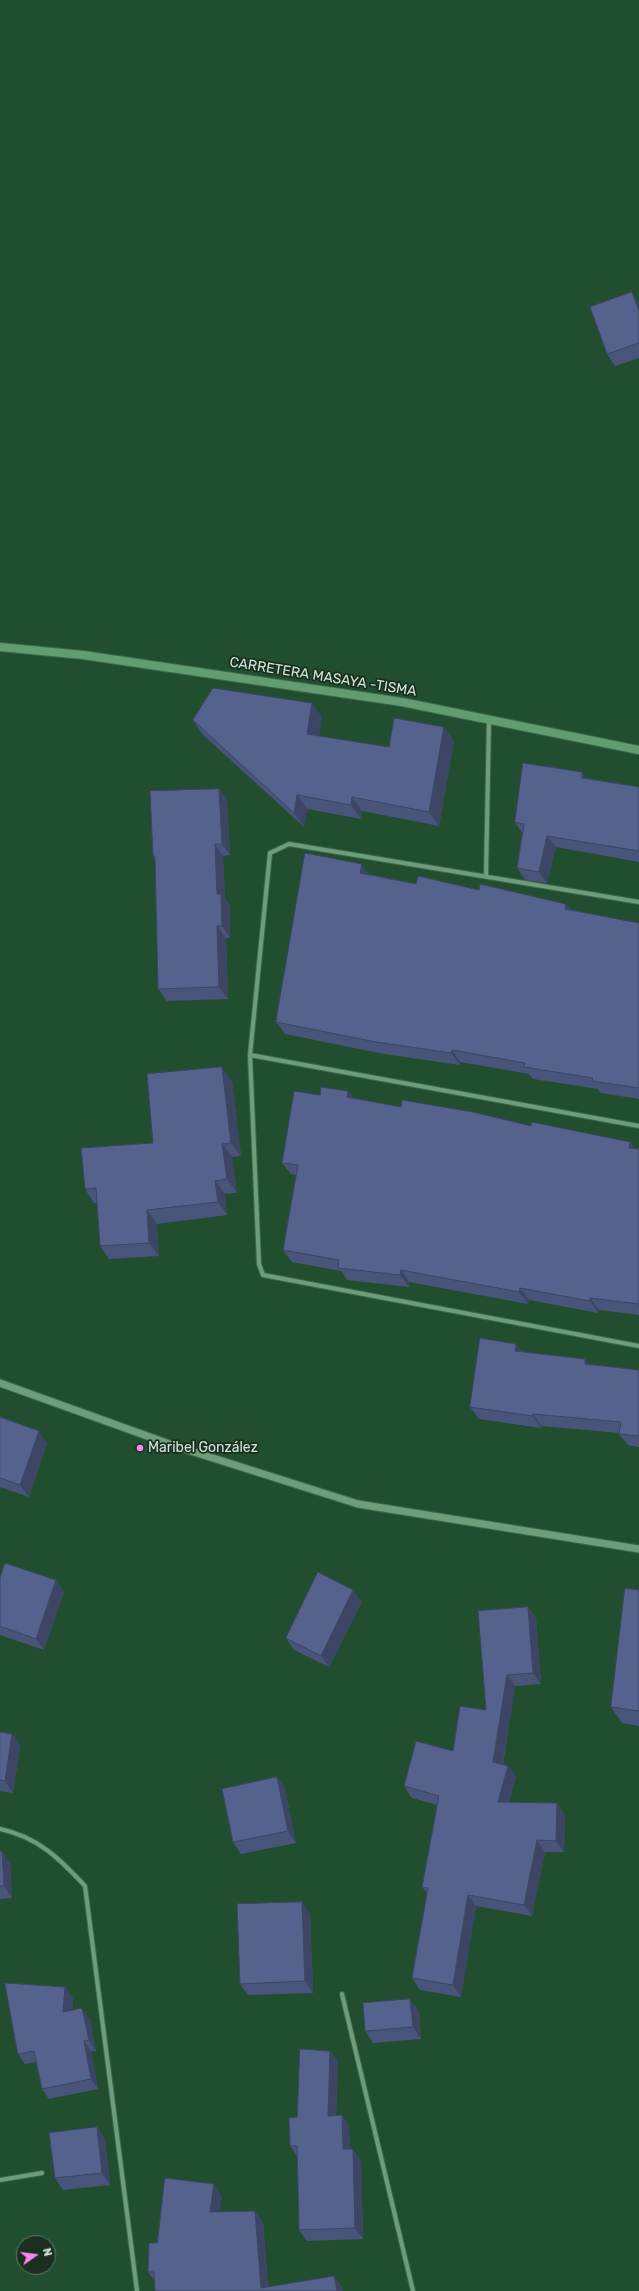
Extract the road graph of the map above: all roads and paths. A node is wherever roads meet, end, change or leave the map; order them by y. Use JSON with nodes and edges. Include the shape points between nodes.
{"nodes":[{"id":1,"x":0,"y":647,"type":"edge"},
{"id":2,"x":489,"y":719,"type":"junction"},
{"id":3,"x":639,"y":750,"type":"edge"},
{"id":4,"x":486,"y":876,"type":"junction"},
{"id":5,"x":639,"y":902,"type":"edge"},
{"id":6,"x":250,"y":1055,"type":"junction"},
{"id":7,"x":639,"y":1126,"type":"edge"},
{"id":8,"x":639,"y":1346,"type":"edge"},
{"id":9,"x":0,"y":1384,"type":"edge"},
{"id":10,"x":639,"y":1550,"type":"edge"},
{"id":11,"x":0,"y":1829,"type":"edge"},
{"id":12,"x":342,"y":1994,"type":"dead end"},
{"id":13,"x":42,"y":2174,"type":"dead end"},
{"id":14,"x":0,"y":2180,"type":"edge"},
{"id":15,"x":137,"y":2291,"type":"edge"},
{"id":16,"x":413,"y":2291,"type":"edge"}],
"edges":[{"from":1,"to":2,"type":"main road","name":"CARRETERA MASAYA -TISMA","via":[[83,655],[402,702]]},
{"from":2,"to":3,"type":"main road","name":"CARRETERA MASAYA -TISMA"},
{"from":2,"to":4,"type":"street"},
{"from":4,"to":5,"type":"street"},
{"from":4,"to":6,"type":"street","via":[[289,844],[270,854]]},
{"from":6,"to":7,"type":"street"},
{"from":6,"to":8,"type":"street","via":[[259,1264],[263,1275]]},
{"from":9,"to":10,"type":"street","via":[[175,1446],[358,1504]]},
{"from":11,"to":15,"type":"street","via":[[19,1833],[55,1854],[85,1886]]},
{"from":12,"to":16,"type":"street"},
{"from":13,"to":14,"type":"street"}]}
